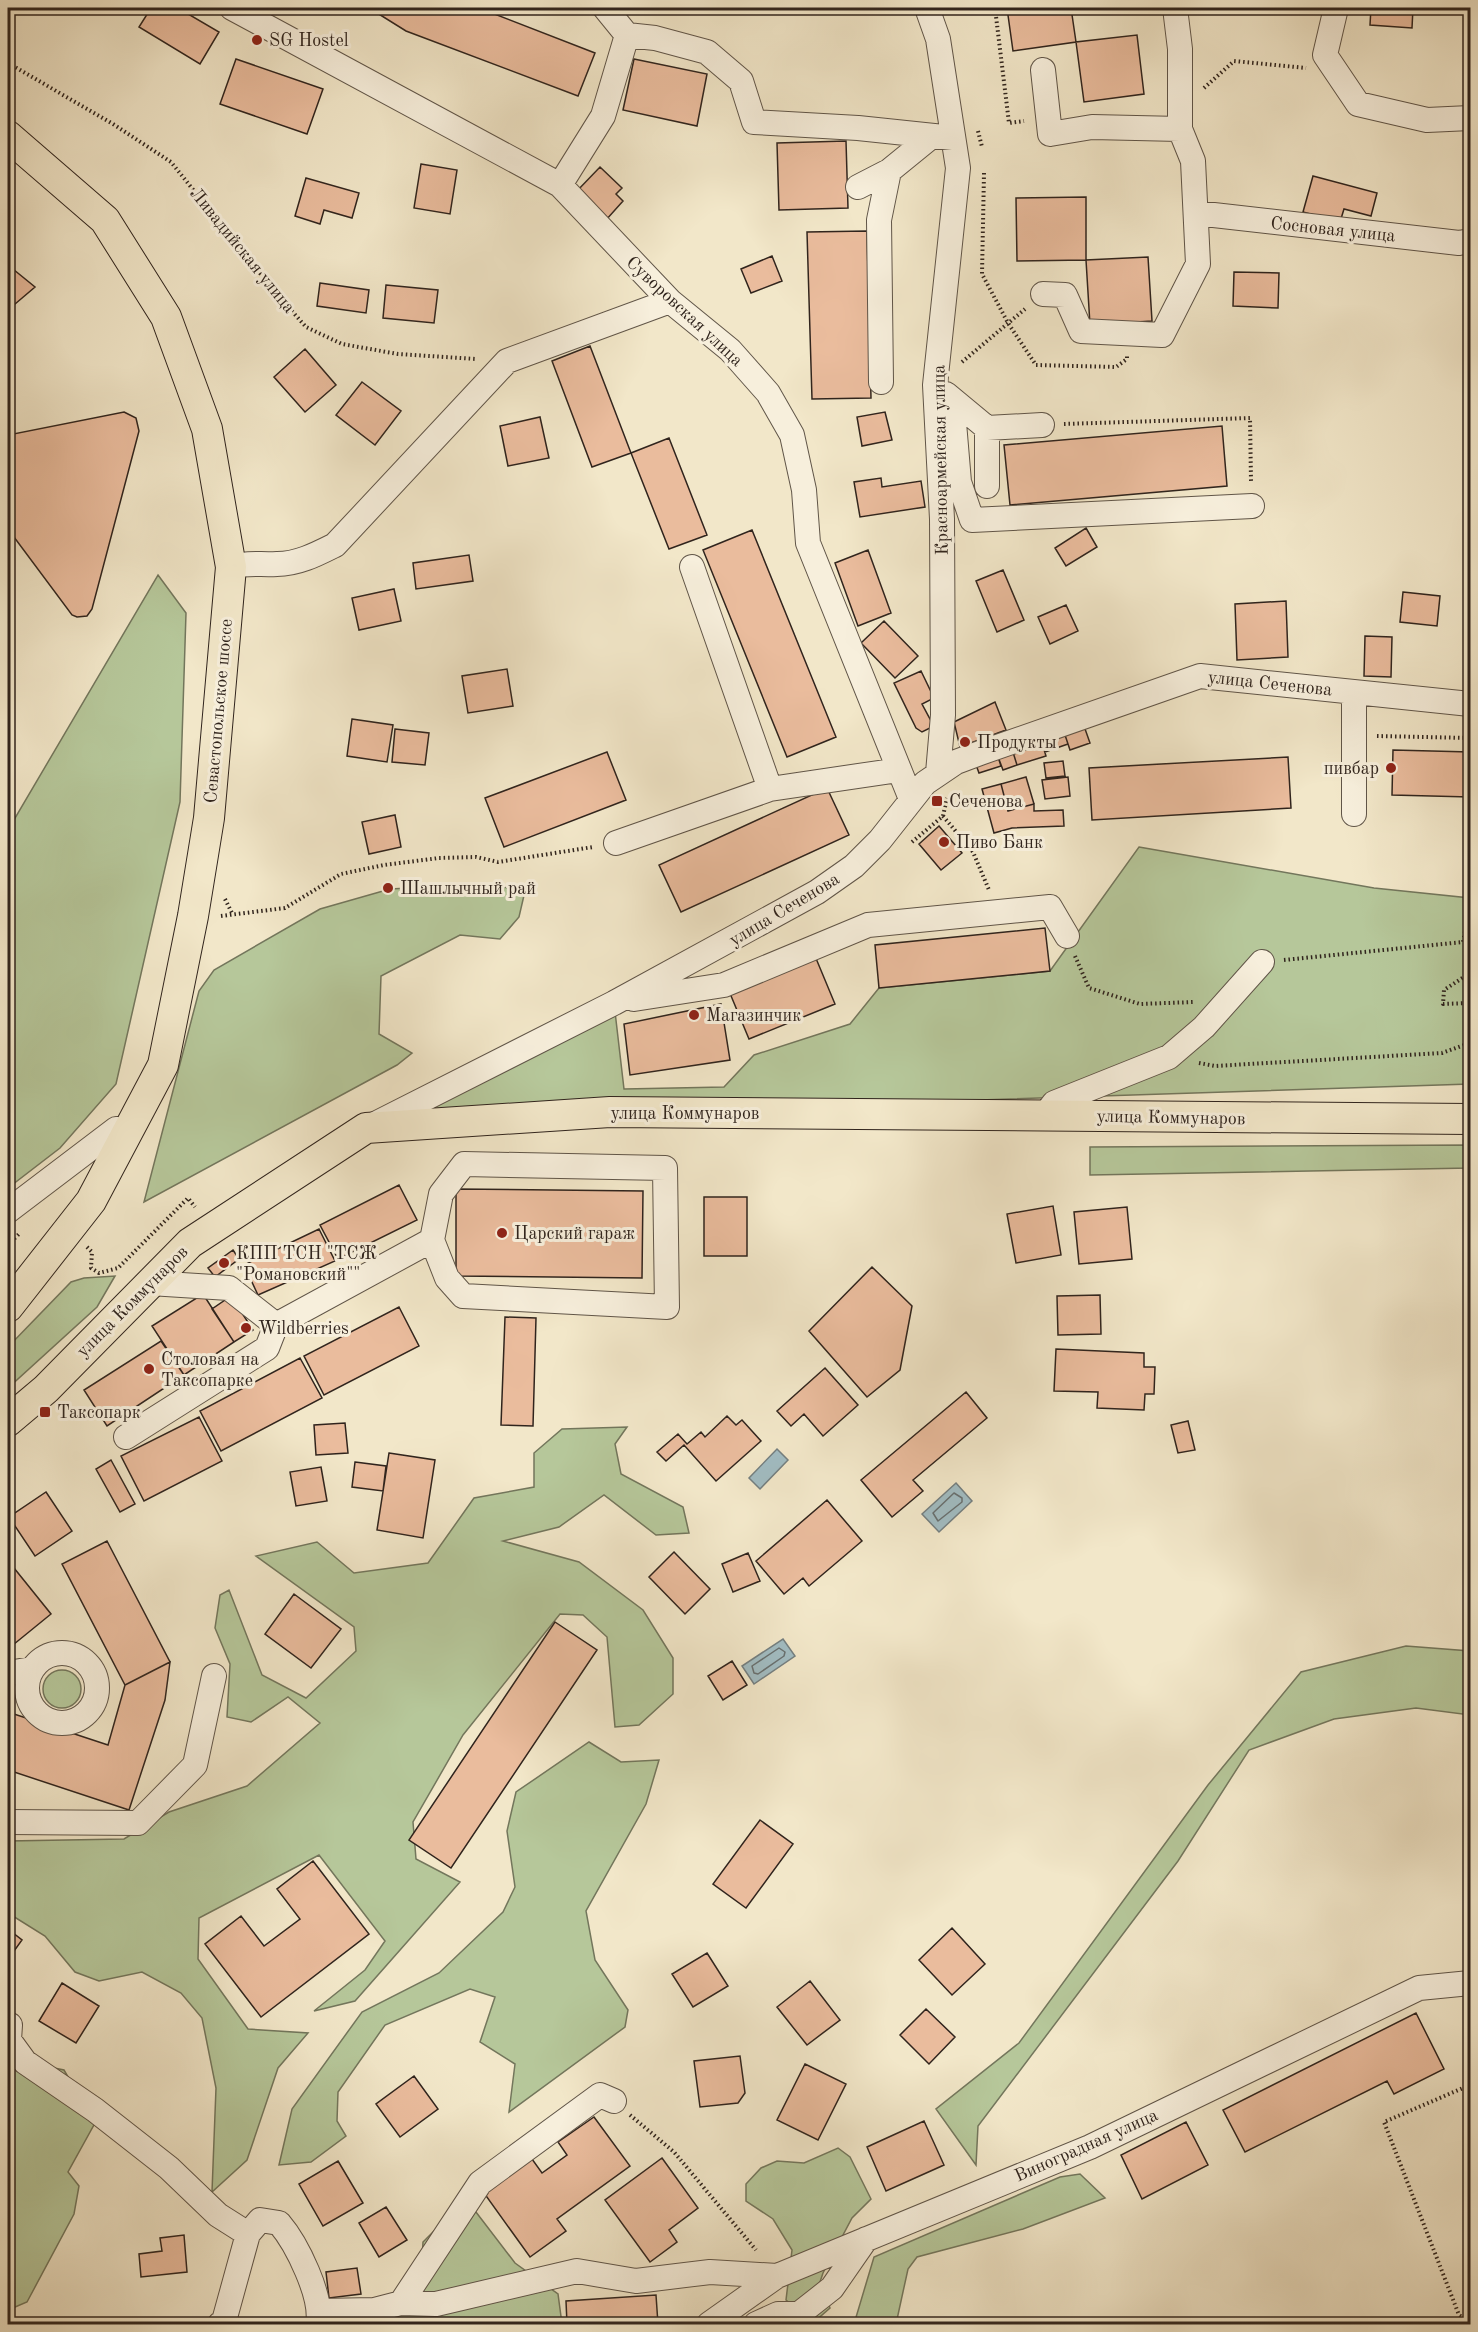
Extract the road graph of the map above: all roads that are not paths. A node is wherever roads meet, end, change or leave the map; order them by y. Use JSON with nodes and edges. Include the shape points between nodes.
{"nodes":[{"id":1,"x":232,"y":8,"type":"edge"},
{"id":2,"x":604,"y":8,"type":"edge"},
{"id":3,"x":927,"y":8,"type":"edge"},
{"id":4,"x":1175,"y":8,"type":"edge"},
{"id":5,"x":1336,"y":8,"type":"edge"},
{"id":6,"x":627,"y":35,"type":"junction"},
{"id":7,"x":1043,"y":70,"type":"dead end"},
{"id":8,"x":1470,"y":118,"type":"edge"},
{"id":9,"x":1180,"y":120,"type":"junction"},
{"id":10,"x":8,"y":136,"type":"edge"},
{"id":11,"x":943,"y":137,"type":"junction"},
{"id":12,"x":8,"y":159,"type":"edge"},
{"id":13,"x":889,"y":171,"type":"junction"},
{"id":14,"x":560,"y":185,"type":"junction"},
{"id":15,"x":858,"y":187,"type":"dead end"},
{"id":16,"x":1196,"y":213,"type":"junction"},
{"id":17,"x":1470,"y":241,"type":"edge"},
{"id":18,"x":1043,"y":294,"type":"road end"},
{"id":19,"x":670,"y":301,"type":"junction"},
{"id":20,"x":881,"y":382,"type":"dead end"},
{"id":21,"x":944,"y":392,"type":"junction"},
{"id":22,"x":1042,"y":425,"type":"road end"},
{"id":23,"x":987,"y":428,"type":"junction"},
{"id":24,"x":987,"y":486,"type":"dead end"},
{"id":25,"x":1252,"y":506,"type":"road end"},
{"id":26,"x":692,"y":567,"type":"dead end"},
{"id":27,"x":221,"y":570,"type":"junction"},
{"id":28,"x":1354,"y":692,"type":"junction"},
{"id":29,"x":1470,"y":704,"type":"edge"},
{"id":30,"x":899,"y":770,"type":"junction"},
{"id":31,"x":938,"y":773,"type":"junction"},
{"id":32,"x":770,"y":789,"type":"junction"},
{"id":33,"x":911,"y":799,"type":"junction"},
{"id":34,"x":1354,"y":814,"type":"dead end"},
{"id":35,"x":616,"y":843,"type":"road end"},
{"id":36,"x":1067,"y":936,"type":"road end"},
{"id":37,"x":1262,"y":962,"type":"road end"},
{"id":38,"x":614,"y":1003,"type":"junction"},
{"id":39,"x":1044,"y":1116,"type":"junction"},
{"id":40,"x":1470,"y":1119,"type":"edge"},
{"id":41,"x":366,"y":1128,"type":"junction"},
{"id":42,"x":116,"y":1129,"type":"junction"},
{"id":43,"x":8,"y":1211,"type":"edge"},
{"id":44,"x":432,"y":1240,"type":"junction"},
{"id":45,"x":150,"y":1283,"type":"junction"},
{"id":46,"x":8,"y":1286,"type":"edge"},
{"id":47,"x":8,"y":1307,"type":"edge"},
{"id":48,"x":276,"y":1325,"type":"junction"},
{"id":49,"x":8,"y":1421,"type":"edge"},
{"id":50,"x":126,"y":1437,"type":"dead end"},
{"id":51,"x":32,"y":1669,"type":"junction"},
{"id":52,"x":8,"y":1673,"type":"edge"},
{"id":53,"x":214,"y":1676,"type":"dead end"},
{"id":54,"x":8,"y":1696,"type":"edge"},
{"id":55,"x":31,"y":1705,"type":"junction"},
{"id":56,"x":8,"y":1822,"type":"edge"},
{"id":57,"x":1470,"y":1983,"type":"edge"},
{"id":58,"x":10,"y":2025,"type":"dead end"},
{"id":59,"x":614,"y":2101,"type":"road end"},
{"id":60,"x":248,"y":2234,"type":"junction"},
{"id":61,"x":866,"y":2239,"type":"junction"},
{"id":62,"x":777,"y":2276,"type":"junction"},
{"id":63,"x":401,"y":2303,"type":"junction"},
{"id":64,"x":319,"y":2318,"type":"edge"},
{"id":65,"x":220,"y":2325,"type":"edge"},
{"id":66,"x":709,"y":2325,"type":"edge"},
{"id":67,"x":756,"y":2325,"type":"edge"}],
"edges":[{"from":1,"to":14,"type":"street","name":"Суворовская улица"},
{"from":2,"to":6,"type":"street"},
{"from":3,"to":11,"type":"street","name":"Красноармейская улица","via":[[938,39]]},
{"from":4,"to":9,"type":"street","via":[[1180,49]]},
{"from":5,"to":8,"type":"street","via":[[1325,55],[1358,104],[1427,120]]},
{"from":6,"to":11,"type":"street","via":[[707,52],[741,81],[754,122]]},
{"from":6,"to":14,"type":"street","via":[[603,116]]},
{"from":7,"to":9,"type":"street","via":[[1050,134]]},
{"from":9,"to":16,"type":"street","via":[[1193,161]]},
{"from":10,"to":27,"type":"main road","name":"Севастопольское шоссе","via":[[105,220],[166,317],[207,429]]},
{"from":11,"to":13,"type":"street"},
{"from":11,"to":21,"type":"street","name":"Красноармейская улица","via":[[958,168]]},
{"from":12,"to":27,"type":"main road","name":"Севастопольское шоссе","via":[[91,225],[150,319],[193,443]]},
{"from":13,"to":15,"type":"street"},
{"from":13,"to":20,"type":"street","via":[[879,220]]},
{"from":14,"to":19,"type":"street","name":"Суворовская улица"},
{"from":16,"to":17,"type":"street","name":"Сосновая улица","via":[[1460,243]]},
{"from":16,"to":18,"type":"street","via":[[1198,264],[1162,335],[1081,331],[1065,295]]},
{"from":19,"to":27,"type":"street","via":[[507,361],[336,545],[304,560],[279,564],[245,562]]},
{"from":19,"to":30,"type":"street","name":"Суворовская улица","via":[[730,350],[768,393],[792,435],[804,490],[808,543]]},
{"from":21,"to":23,"type":"street"},
{"from":21,"to":25,"type":"street","via":[[959,482],[972,520]]},
{"from":21,"to":31,"type":"street","name":"Красноармейская улица","via":[[943,715]]},
{"from":22,"to":23,"type":"street"},
{"from":23,"to":24,"type":"street"},
{"from":26,"to":32,"type":"street"},
{"from":27,"to":42,"type":"main road","via":[[167,993],[149,1059]]},
{"from":27,"to":47,"type":"main road","name":"Севастопольское шоссе","via":[[209,818],[163,1065],[91,1201]]},
{"from":28,"to":29,"type":"street","name":"улица Сеченова"},
{"from":28,"to":31,"type":"street","name":"улица Сеченова","via":[[1200,676],[980,753]]},
{"from":28,"to":34,"type":"street"},
{"from":30,"to":32,"type":"street"},
{"from":30,"to":33,"type":"street","name":"Суворовская улица"},
{"from":31,"to":33,"type":"street","name":"улица Сеченова"},
{"from":32,"to":35,"type":"street"},
{"from":33,"to":38,"type":"street","name":"улица Сеченова","via":[[854,866],[817,892]]},
{"from":36,"to":38,"type":"street","via":[[1050,907],[868,925],[724,985]]},
{"from":37,"to":39,"type":"street","via":[[1204,1027],[1169,1057],[1054,1102]]},
{"from":38,"to":41,"type":"street","name":"улица Сеченова"},
{"from":39,"to":40,"type":"main road","name":"улица Коммунаров"},
{"from":39,"to":41,"type":"main road","name":"улица Коммунаров","via":[[610,1112]]},
{"from":41,"to":45,"type":"main road","name":"улица Коммунаров","via":[[190,1243]]},
{"from":42,"to":43,"type":"street"},
{"from":42,"to":46,"type":"main road","via":[[58,1224]]},
{"from":44,"to":44,"type":"street","via":[[447,1278],[463,1296],[667,1307],[665,1168],[464,1164],[441,1194]]},
{"from":44,"to":48,"type":"street"},
{"from":45,"to":48,"type":"street","via":[[229,1288]]},
{"from":45,"to":49,"type":"main road","name":"улица Коммунаров","via":[[46,1389]]},
{"from":48,"to":50,"type":"street","via":[[267,1348]]},
{"from":51,"to":52,"type":"street"},
{"from":51,"to":55,"type":"street","via":[[27,1687]]},
{"from":51,"to":55,"type":"street","via":[[45,1656],[64,1652],[81,1658],[94,1671],[98,1689],[92,1707],[70,1722],[61,1724],[43,1718]]},
{"from":53,"to":56,"type":"street","via":[[195,1765],[138,1823]]},
{"from":54,"to":55,"type":"street"},
{"from":57,"to":61,"type":"street","name":"Виноградная улица","via":[[1419,1988],[1090,2147]]},
{"from":58,"to":60,"type":"street","via":[[9,2040],[25,2062],[95,2110],[169,2168],[218,2215]]},
{"from":59,"to":63,"type":"street","via":[[600,2095],[480,2183]]},
{"from":60,"to":64,"type":"street","via":[[260,2220],[279,2223],[294,2241]]},
{"from":60,"to":65,"type":"street"},
{"from":61,"to":62,"type":"street","name":"Виноградная улица"},
{"from":61,"to":67,"type":"street","via":[[832,2288],[799,2314],[778,2314]]},
{"from":62,"to":63,"type":"street","via":[[710,2272],[636,2281],[577,2271],[436,2304]]},
{"from":62,"to":66,"type":"street","name":"Виноградная улица"},
{"from":63,"to":64,"type":"street"}]}
